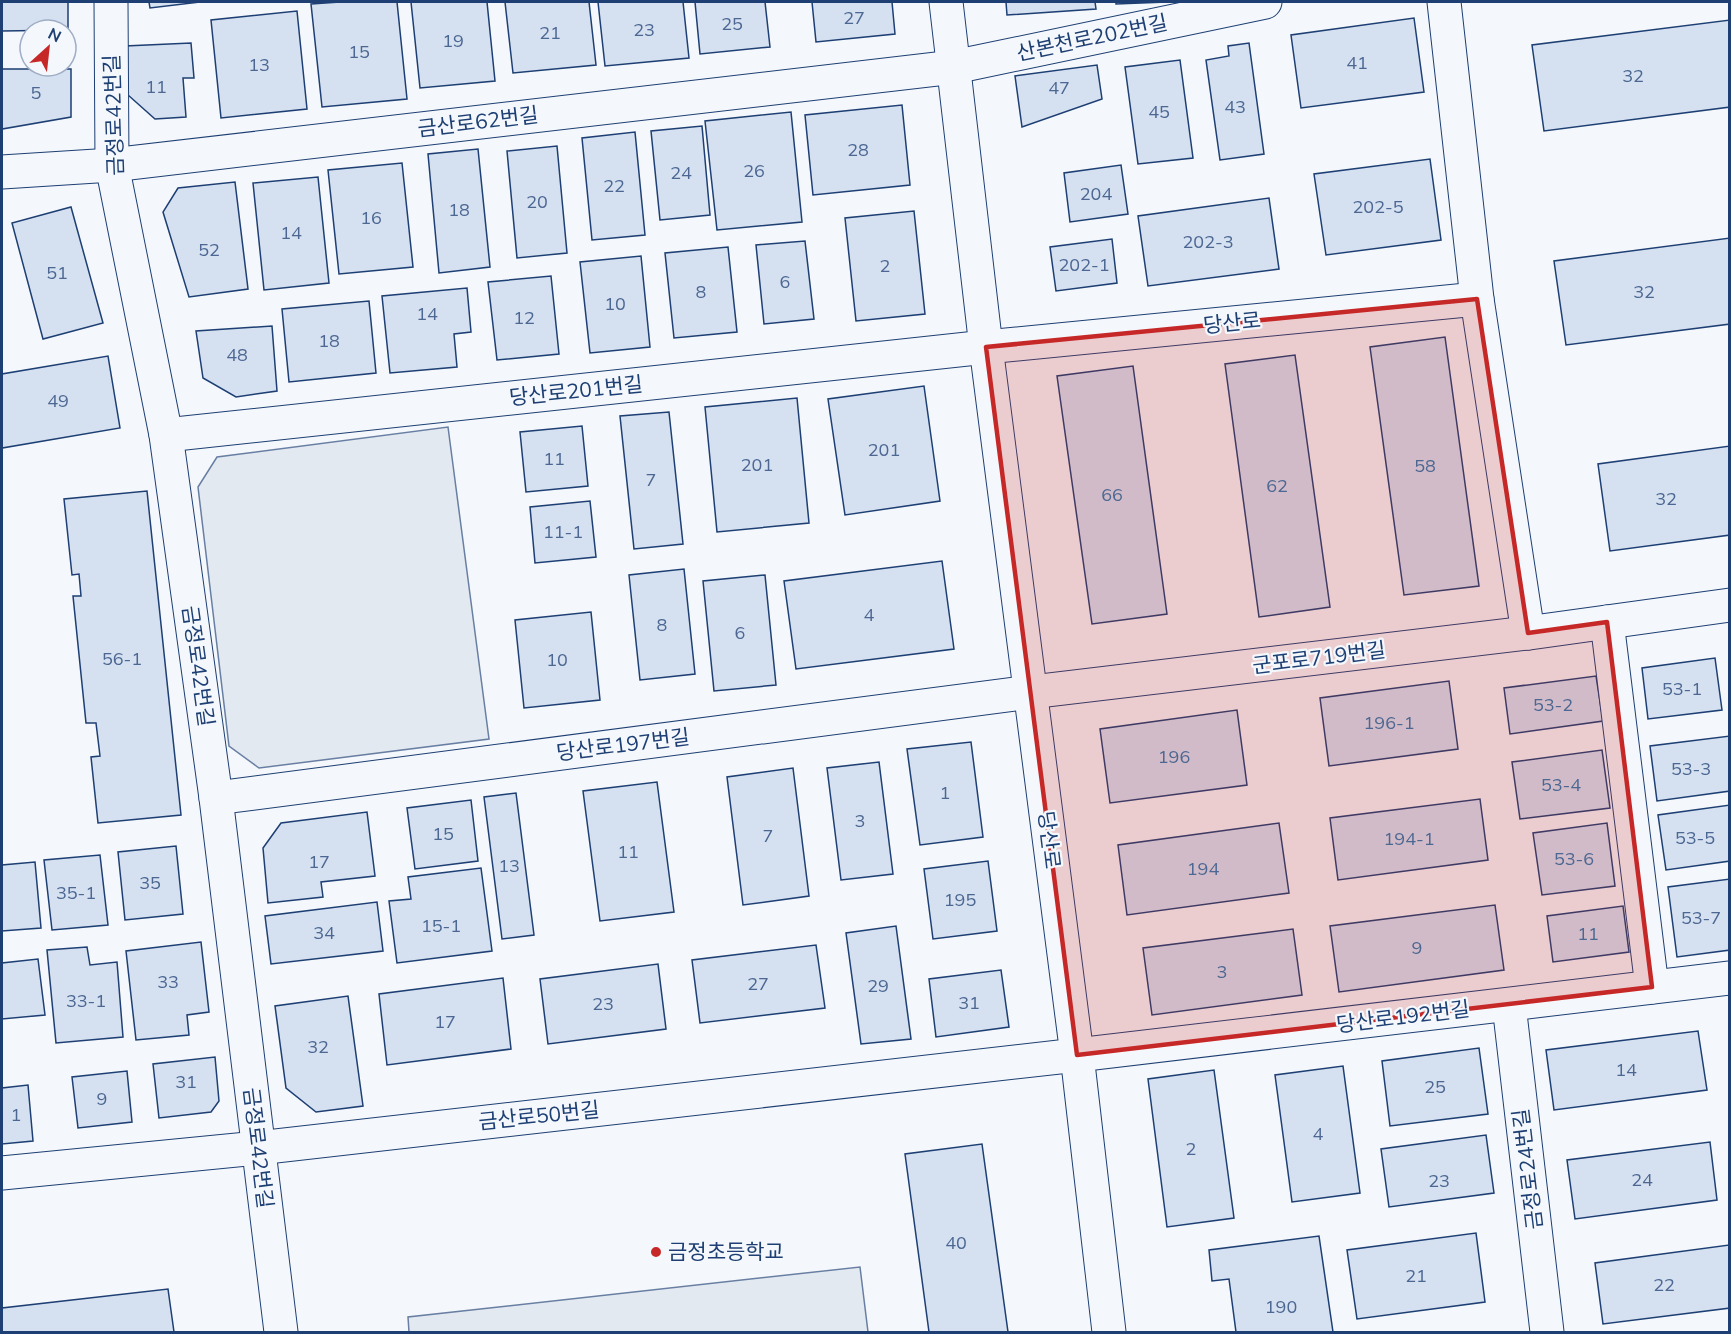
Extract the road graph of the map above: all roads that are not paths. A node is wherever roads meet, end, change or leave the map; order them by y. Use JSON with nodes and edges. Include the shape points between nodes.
{"nodes":[{"id":1,"x":111,"y":2,"type":"edge"},
{"id":2,"x":946,"y":2,"type":"edge"},
{"id":3,"x":1263,"y":2,"type":"edge"},
{"id":4,"x":1444,"y":2,"type":"edge"},
{"id":5,"x":954,"y":67,"type":"junction"},
{"id":6,"x":112,"y":165,"type":"junction"},
{"id":7,"x":2,"y":172,"type":"edge"},
{"id":8,"x":1477,"y":299,"type":"junction"},
{"id":9,"x":986,"y":347,"type":"junction"},
{"id":10,"x":166,"y":435,"type":"junction"},
{"id":11,"x":1730,"y":605,"type":"edge"},
{"id":12,"x":1607,"y":622,"type":"junction"},
{"id":13,"x":1528,"y":633,"type":"junction"},
{"id":14,"x":1031,"y":692,"type":"junction"},
{"id":15,"x":216,"y":798,"type":"junction"},
{"id":16,"x":1730,"y":978,"type":"edge"},
{"id":17,"x":1652,"y":987,"type":"junction"},
{"id":18,"x":1509,"y":1005,"type":"junction"},
{"id":19,"x":1077,"y":1055,"type":"junction"},
{"id":20,"x":258,"y":1148,"type":"junction"},
{"id":21,"x":2,"y":1173,"type":"edge"},
{"id":22,"x":281,"y":1332,"type":"edge"},
{"id":23,"x":1109,"y":1332,"type":"edge"},
{"id":24,"x":1547,"y":1332,"type":"edge"}],
"edges":[{"from":1,"to":6,"type":"street","name":"금정로42번길"},
{"from":2,"to":5,"type":"street","name":"당산로"},
{"from":3,"to":5,"type":"street","name":"산본천로202번길"},
{"from":4,"to":8,"type":"street"},
{"from":5,"to":6,"type":"street","name":"금산로62번길"},
{"from":5,"to":9,"type":"street","name":"당산로"},
{"from":6,"to":7,"type":"street","name":"금산로62번길"},
{"from":6,"to":10,"type":"street","name":"금정로42번길"},
{"from":8,"to":9,"type":"street","name":"당산로"},
{"from":8,"to":13,"type":"street"},
{"from":9,"to":10,"type":"street","name":"당산로201번길"},
{"from":9,"to":14,"type":"street","name":"당산로"},
{"from":10,"to":15,"type":"street","name":"금정로42번길"},
{"from":11,"to":12,"type":"street","name":"군포로719번길"},
{"from":12,"to":13,"type":"street","name":"군포로719번길"},
{"from":12,"to":17,"type":"street"},
{"from":13,"to":14,"type":"street","name":"군포로719번길"},
{"from":14,"to":15,"type":"street","name":"당산로197번길"},
{"from":14,"to":19,"type":"street","name":"당산로"},
{"from":15,"to":20,"type":"street","name":"금정로42번길"},
{"from":16,"to":17,"type":"street","name":"당산로192번길"},
{"from":17,"to":18,"type":"street","name":"당산로192번길"},
{"from":18,"to":19,"type":"street","name":"당산로192번길"},
{"from":18,"to":24,"type":"street","name":"금정로24번길"},
{"from":19,"to":20,"type":"street","name":"금산로50번길"},
{"from":19,"to":23,"type":"street","name":"당산로"},
{"from":20,"to":21,"type":"street","name":"금산로50번길"},
{"from":20,"to":22,"type":"street","name":"금정로42번길"}]}
